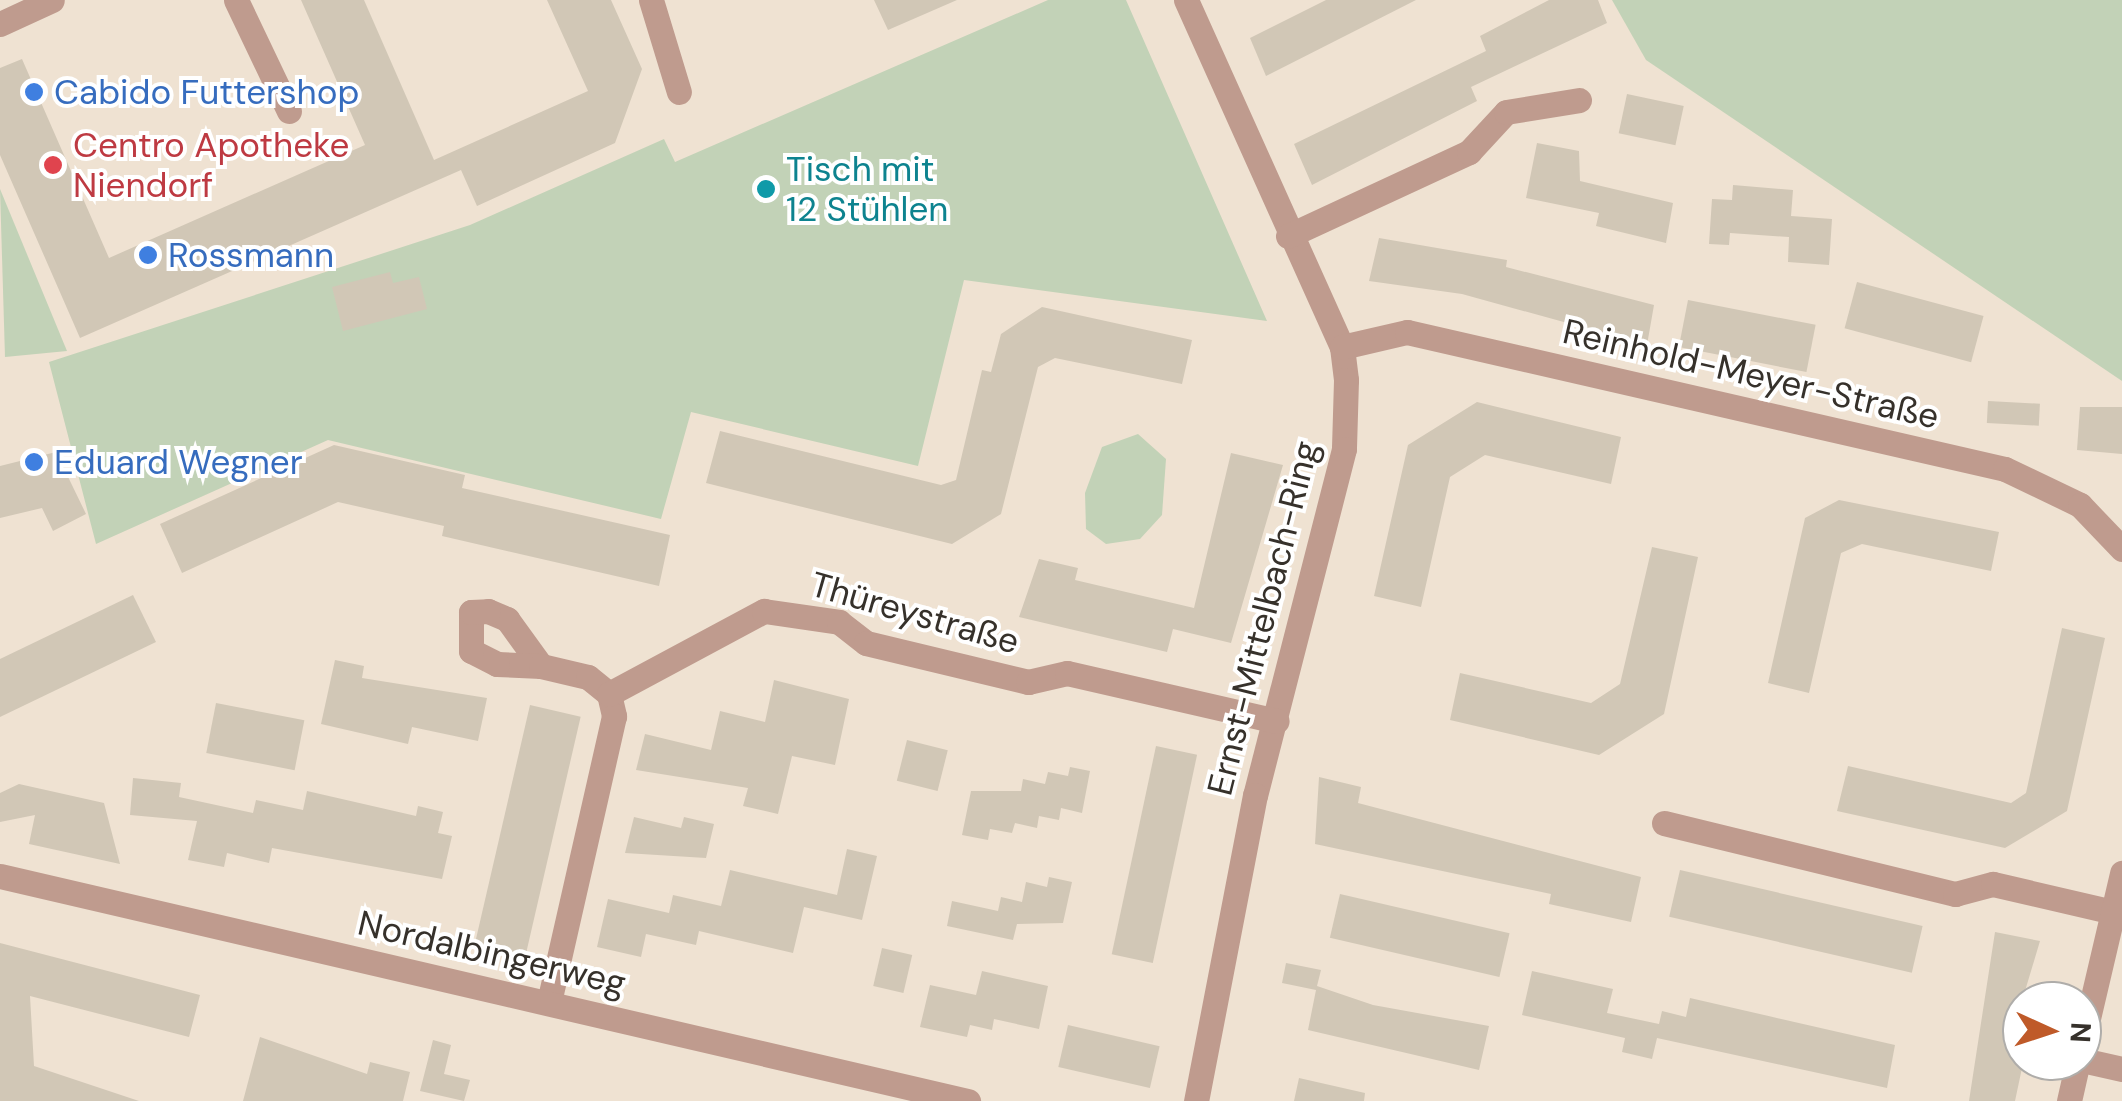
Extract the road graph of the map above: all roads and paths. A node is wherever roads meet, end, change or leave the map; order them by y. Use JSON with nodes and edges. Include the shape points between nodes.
{"nodes":[{"id":1,"x":52,"y":0,"type":"edge"},
{"id":2,"x":236,"y":0,"type":"edge"},
{"id":3,"x":651,"y":0,"type":"edge"},
{"id":4,"x":1186,"y":0,"type":"edge"},
{"id":5,"x":0,"y":24,"type":"edge"},
{"id":6,"x":679,"y":92,"type":"dead end"},
{"id":7,"x":1580,"y":100,"type":"dead end"},
{"id":8,"x":288,"y":110,"type":"dead end"},
{"id":9,"x":1288,"y":236,"type":"junction"},
{"id":10,"x":1342,"y":347,"type":"junction"},
{"id":11,"x":2122,"y":549,"type":"edge"},
{"id":12,"x":541,"y":666,"type":"dead end"},
{"id":13,"x":609,"y":694,"type":"junction"},
{"id":14,"x":1277,"y":721,"type":"junction"},
{"id":15,"x":1664,"y":823,"type":"dead end"},
{"id":16,"x":2122,"y":872,"type":"edge"},
{"id":17,"x":0,"y":876,"type":"edge"},
{"id":18,"x":2113,"y":912,"type":"junction"},
{"id":19,"x":2097,"y":981,"type":"edge"},
{"id":20,"x":549,"y":1001,"type":"junction"},
{"id":21,"x":968,"y":1101,"type":"edge"},
{"id":22,"x":1196,"y":1101,"type":"edge"}],
"edges":[{"from":1,"to":5,"type":"street"},
{"from":2,"to":8,"type":"street"},
{"from":3,"to":6,"type":"street","via":[[675,55]]},
{"from":4,"to":9,"type":"street","name":"Ernst-Mittelbach-Ring"},
{"from":7,"to":9,"type":"street","via":[[1506,112],[1469,152]]},
{"from":9,"to":10,"type":"street","name":"Ernst-Mittelbach-Ring"},
{"from":10,"to":11,"type":"street","name":"Reinhold-Meyer-Straße","via":[[1407,332],[2005,469],[2080,505]]},
{"from":10,"to":14,"type":"street","name":"Ernst-Mittelbach-Ring","via":[[1344,448]]},
{"from":12,"to":13,"type":"street","via":[[588,677]]},
{"from":13,"to":14,"type":"street","name":"Thüreystraße","via":[[764,611],[839,622],[866,643],[1028,682],[1067,673]]},
{"from":13,"to":20,"type":"street","via":[[609,741]]},
{"from":14,"to":22,"type":"street","name":"Ernst-Mittelbach-Ring"},
{"from":15,"to":18,"type":"street","via":[[1954,894],[1993,884]]},
{"from":16,"to":18,"type":"street"},
{"from":17,"to":20,"type":"street","name":"Nordalbingerweg"},
{"from":18,"to":19,"type":"street"},
{"from":20,"to":21,"type":"street","name":"Nordalbingerweg"}]}
